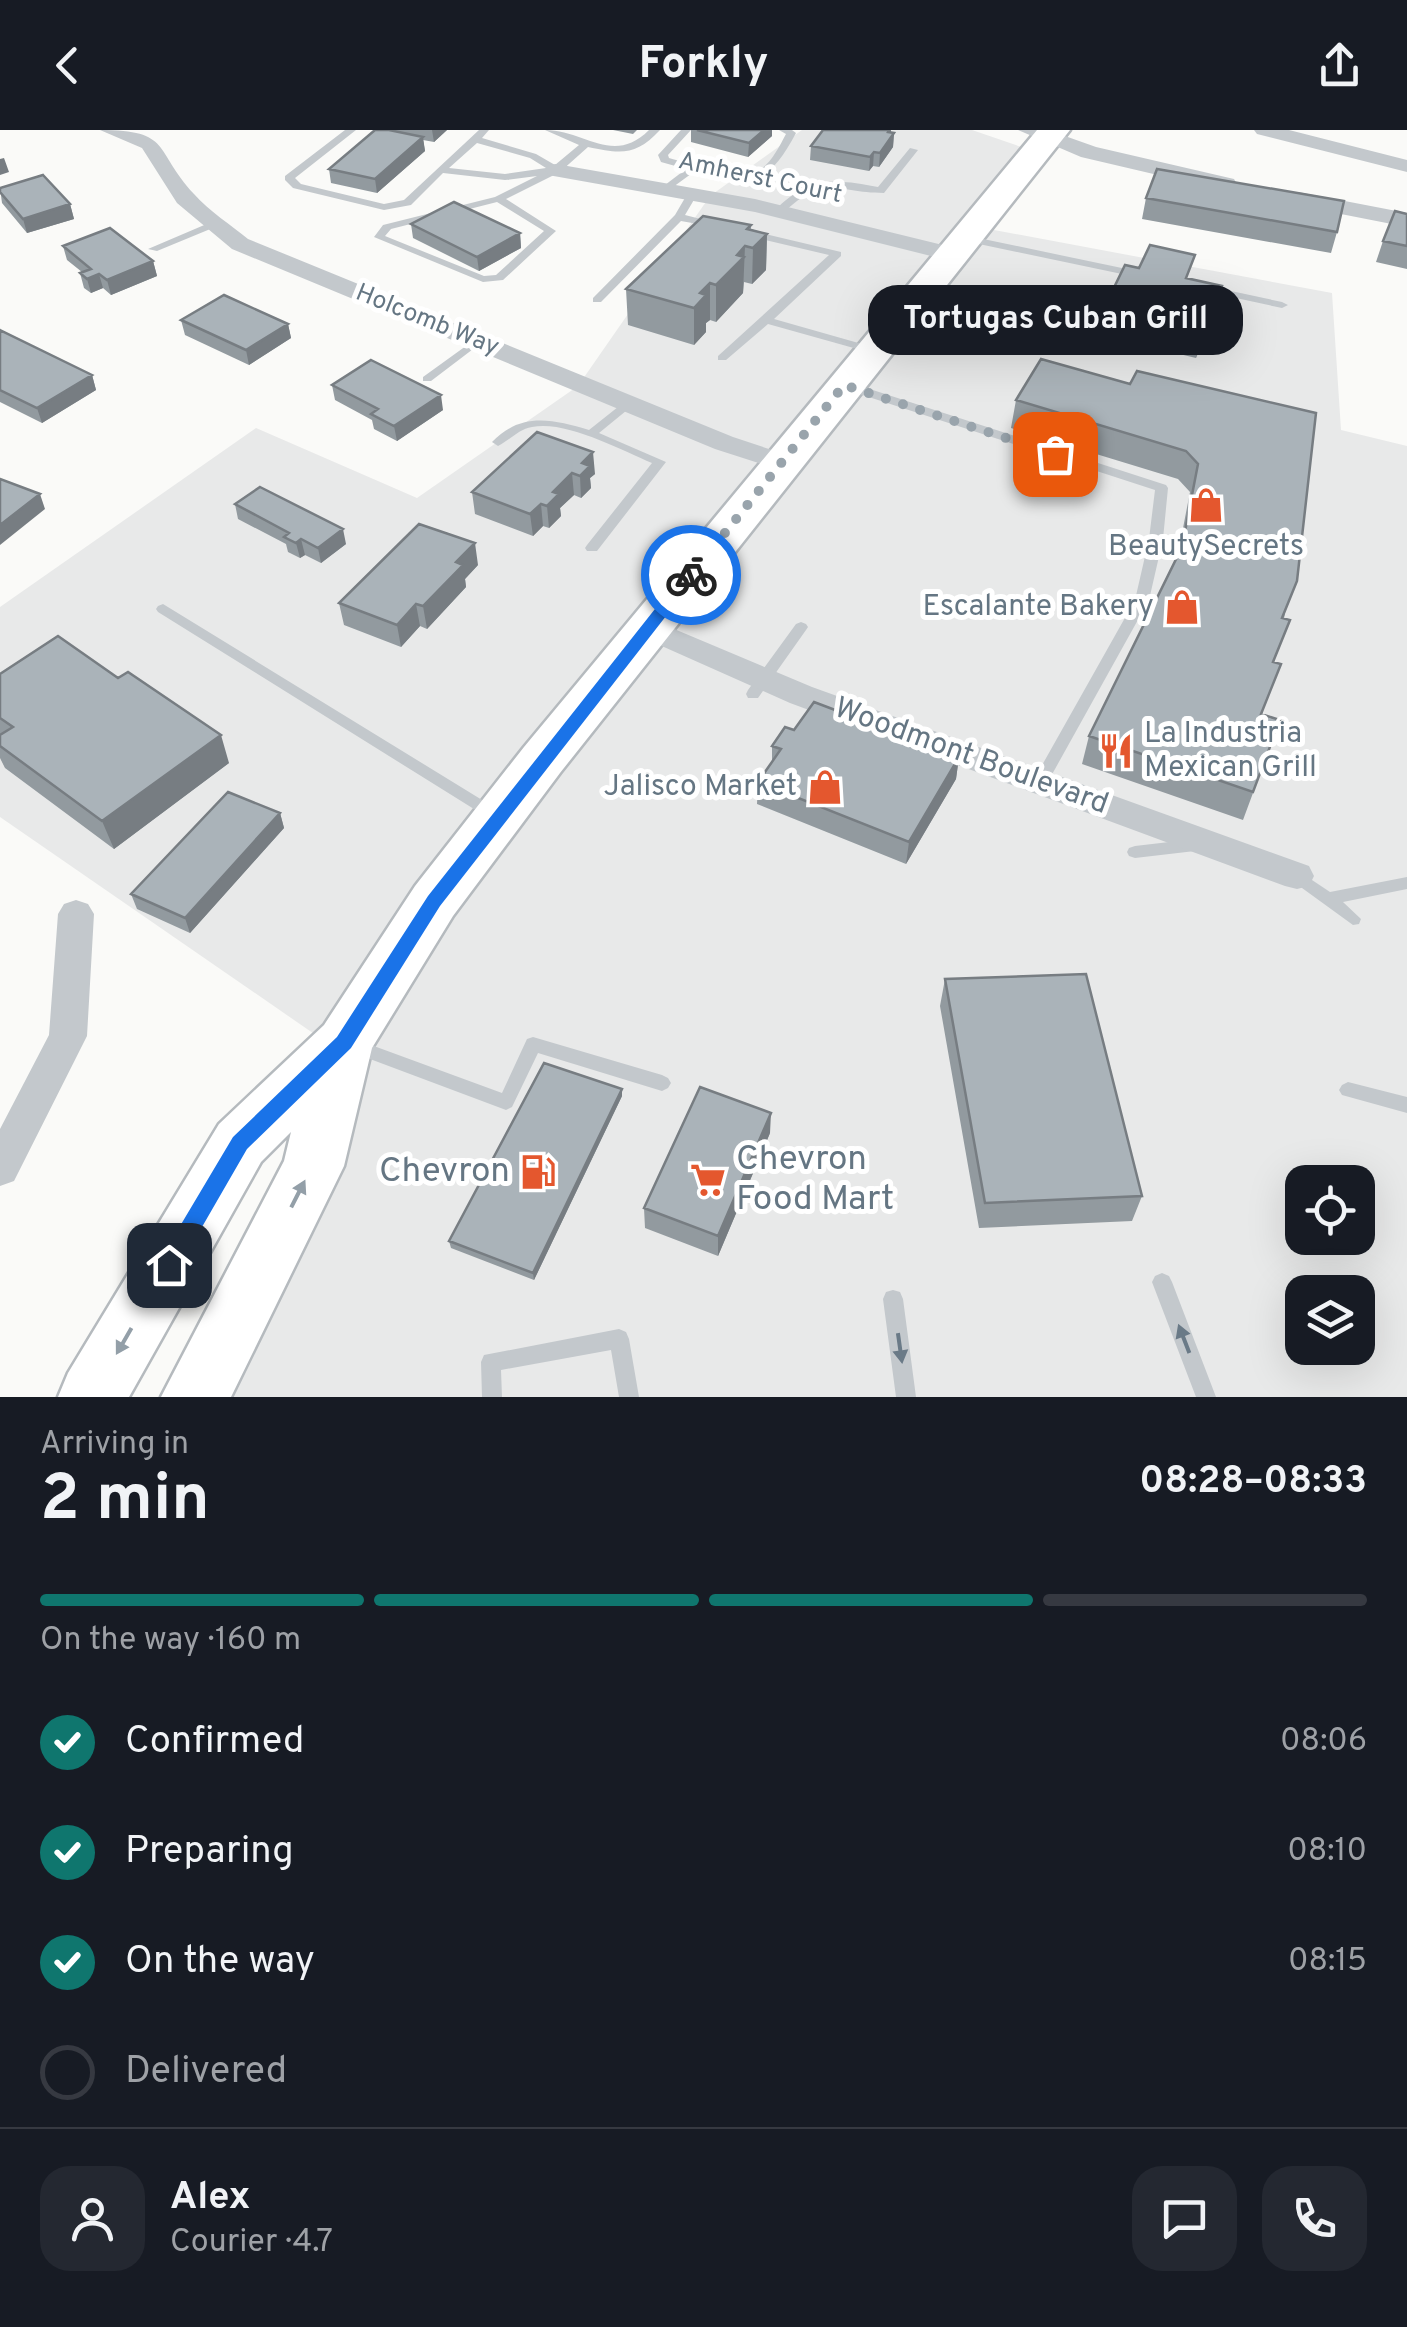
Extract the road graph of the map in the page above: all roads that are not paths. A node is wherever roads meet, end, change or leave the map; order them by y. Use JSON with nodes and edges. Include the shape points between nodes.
{"nodes":[{"id":1,"x":110,"y":130,"type":"edge"},
{"id":2,"x":350,"y":130,"type":"edge"},
{"id":3,"x":484,"y":130,"type":"edge"},
{"id":4,"x":550,"y":130,"type":"edge"},
{"id":5,"x":655,"y":130,"type":"edge"},
{"id":6,"x":686,"y":130,"type":"edge"},
{"id":7,"x":784,"y":130,"type":"edge"},
{"id":8,"x":1002,"y":130,"type":"edge"},
{"id":9,"x":1264,"y":130,"type":"edge"},
{"id":10,"x":1043,"y":133,"type":"edge"},
{"id":11,"x":475,"y":139,"type":"junction"},
{"id":12,"x":586,"y":144,"type":"junction"},
{"id":13,"x":912,"y":150,"type":"dead end"},
{"id":14,"x":1407,"y":166,"type":"edge"},
{"id":15,"x":694,"y":167,"type":"junction"},
{"id":16,"x":440,"y":170,"type":"junction"},
{"id":17,"x":556,"y":170,"type":"junction"},
{"id":18,"x":681,"y":190,"type":"junction"},
{"id":19,"x":499,"y":199,"type":"junction"},
{"id":20,"x":779,"y":211,"type":"junction"},
{"id":21,"x":679,"y":217,"type":"junction"},
{"id":22,"x":1407,"y":220,"type":"edge"},
{"id":23,"x":216,"y":223,"type":"junction"},
{"id":24,"x":957,"y":246,"type":"junction"},
{"id":25,"x":153,"y":249,"type":"dead end"},
{"id":26,"x":1141,"y":276,"type":"edge"},
{"id":27,"x":1186,"y":285,"type":"edge"},
{"id":28,"x":597,"y":300,"type":"dead end"},
{"id":29,"x":1282,"y":304,"type":"dead end"},
{"id":30,"x":766,"y":320,"type":"junction"},
{"id":31,"x":477,"y":342,"type":"junction"},
{"id":32,"x":872,"y":350,"type":"junction"},
{"id":33,"x":722,"y":358,"type":"dead end"},
{"id":34,"x":427,"y":379,"type":"dead end"},
{"id":35,"x":844,"y":385,"type":"junction"},
{"id":36,"x":628,"y":404,"type":"junction"},
{"id":37,"x":591,"y":434,"type":"junction"},
{"id":38,"x":498,"y":442,"type":"dead end"},
{"id":39,"x":780,"y":462,"type":"junction"},
{"id":40,"x":592,"y":548,"type":"dead end"},
{"id":41,"x":163,"y":609,"type":"dead end"},
{"id":42,"x":801,"y":627,"type":"dead end"},
{"id":43,"x":648,"y":628,"type":"junction"},
{"id":44,"x":759,"y":686,"type":"junction"},
{"id":45,"x":1040,"y":783,"type":"junction"},
{"id":46,"x":498,"y":817,"type":"junction"},
{"id":47,"x":1208,"y":843,"type":"junction"},
{"id":48,"x":1135,"y":852,"type":"dead end"},
{"id":49,"x":1297,"y":876,"type":"joint"},
{"id":50,"x":1407,"y":883,"type":"edge"},
{"id":51,"x":1327,"y":899,"type":"junction"},
{"id":52,"x":76,"y":914,"type":"dead end"},
{"id":53,"x":1353,"y":919,"type":"dead end"},
{"id":54,"x":344,"y":1042,"type":"junction"},
{"id":55,"x":662,"y":1083,"type":"dead end"},
{"id":56,"x":1348,"y":1090,"type":"dead end"},
{"id":57,"x":1407,"y":1105,"type":"edge"},
{"id":58,"x":0,"y":1168,"type":"edge"},
{"id":59,"x":1162,"y":1282,"type":"dead end"},
{"id":60,"x":893,"y":1299,"type":"dead end"},
{"id":61,"x":92,"y":1397,"type":"edge"},
{"id":62,"x":195,"y":1397,"type":"edge"},
{"id":63,"x":492,"y":1397,"type":"edge"},
{"id":64,"x":630,"y":1397,"type":"edge"},
{"id":65,"x":906,"y":1397,"type":"edge"},
{"id":66,"x":1206,"y":1397,"type":"edge"}],
"edges":[{"from":1,"to":23,"type":"street","name":"Holcomb Way","via":[[150,144],[185,198]]},
{"from":2,"to":16,"type":"lane","via":[[290,178],[297,186],[384,207],[406,203]]},
{"from":3,"to":11,"type":"lane"},
{"from":4,"to":12,"type":"lane"},
{"from":5,"to":12,"type":"lane","via":[[627,151]]},
{"from":6,"to":15,"type":"lane","via":[[663,155]]},
{"from":7,"to":15,"type":"lane","via":[[791,133],[782,149],[758,175]]},
{"from":8,"to":10,"type":"street"},
{"from":9,"to":14,"type":"street"},
{"from":10,"to":22,"type":"street","via":[[1090,152]]},
{"from":10,"to":24,"type":"main road"},
{"from":11,"to":16,"type":"lane"},
{"from":11,"to":17,"type":"lane"},
{"from":12,"to":17,"type":"lane"},
{"from":13,"to":20,"type":"lane","via":[[880,191],[836,182],[801,189]]},
{"from":15,"to":18,"type":"lane"},
{"from":16,"to":17,"type":"lane","via":[[505,178]]},
{"from":17,"to":18,"type":"street","name":"Amherst Court"},
{"from":17,"to":19,"type":"lane"},
{"from":18,"to":20,"type":"street","name":"Amherst Court"},
{"from":18,"to":21,"type":"lane"},
{"from":19,"to":19,"type":"lane","via":[[386,228],[378,236],[483,279],[499,278],[551,231]]},
{"from":20,"to":24,"type":"street","name":"Amherst Court"},
{"from":21,"to":28,"type":"lane"},
{"from":21,"to":30,"type":"lane","via":[[837,254]]},
{"from":23,"to":25,"type":"lane"},
{"from":23,"to":31,"type":"street","name":"Holcomb Way","via":[[240,244]]},
{"from":24,"to":26,"type":"lane"},
{"from":24,"to":32,"type":"main road"},
{"from":27,"to":29,"type":"lane"},
{"from":30,"to":32,"type":"lane"},
{"from":30,"to":33,"type":"lane"},
{"from":31,"to":34,"type":"lane"},
{"from":31,"to":36,"type":"street","name":"Holcomb Way"},
{"from":32,"to":35,"type":"main road"},
{"from":35,"to":39,"type":"main road"},
{"from":35,"to":45,"type":"lane","via":[[1162,488],[1142,600]]},
{"from":36,"to":37,"type":"lane"},
{"from":36,"to":39,"type":"street","name":"Holcomb Way"},
{"from":37,"to":38,"type":"lane","via":[[544,421],[514,426]]},
{"from":37,"to":40,"type":"lane","via":[[660,462]]},
{"from":39,"to":43,"type":"main road"},
{"from":41,"to":46,"type":"lane"},
{"from":42,"to":44,"type":"lane"},
{"from":43,"to":44,"type":"street","name":"Woodmont Boulevard"},
{"from":43,"to":46,"type":"main road"},
{"from":44,"to":45,"type":"street","name":"Woodmont Boulevard"},
{"from":45,"to":47,"type":"street","name":"Woodmont Boulevard"},
{"from":46,"to":54,"type":"main road","via":[[434,901]]},
{"from":47,"to":48,"type":"lane"},
{"from":47,"to":49,"type":"street","name":"Woodmont Boulevard"},
{"from":49,"to":51,"type":"lane"},
{"from":50,"to":51,"type":"lane"},
{"from":51,"to":53,"type":"lane"},
{"from":52,"to":58,"type":"street","via":[[68,1036]]},
{"from":54,"to":55,"type":"lane","via":[[506,1102],[533,1044]]},
{"from":54,"to":61,"type":"main road","one_way":true,"via":[[240,1143]]},
{"from":62,"to":54,"type":"main road","one_way":true,"via":[[313,1166]]},
{"from":56,"to":57,"type":"lane"},
{"from":66,"to":59,"type":"lane","one_way":true},
{"from":60,"to":65,"type":"lane","one_way":true},
{"from":63,"to":64,"type":"lane","via":[[491,1362],[619,1339]]}]}
